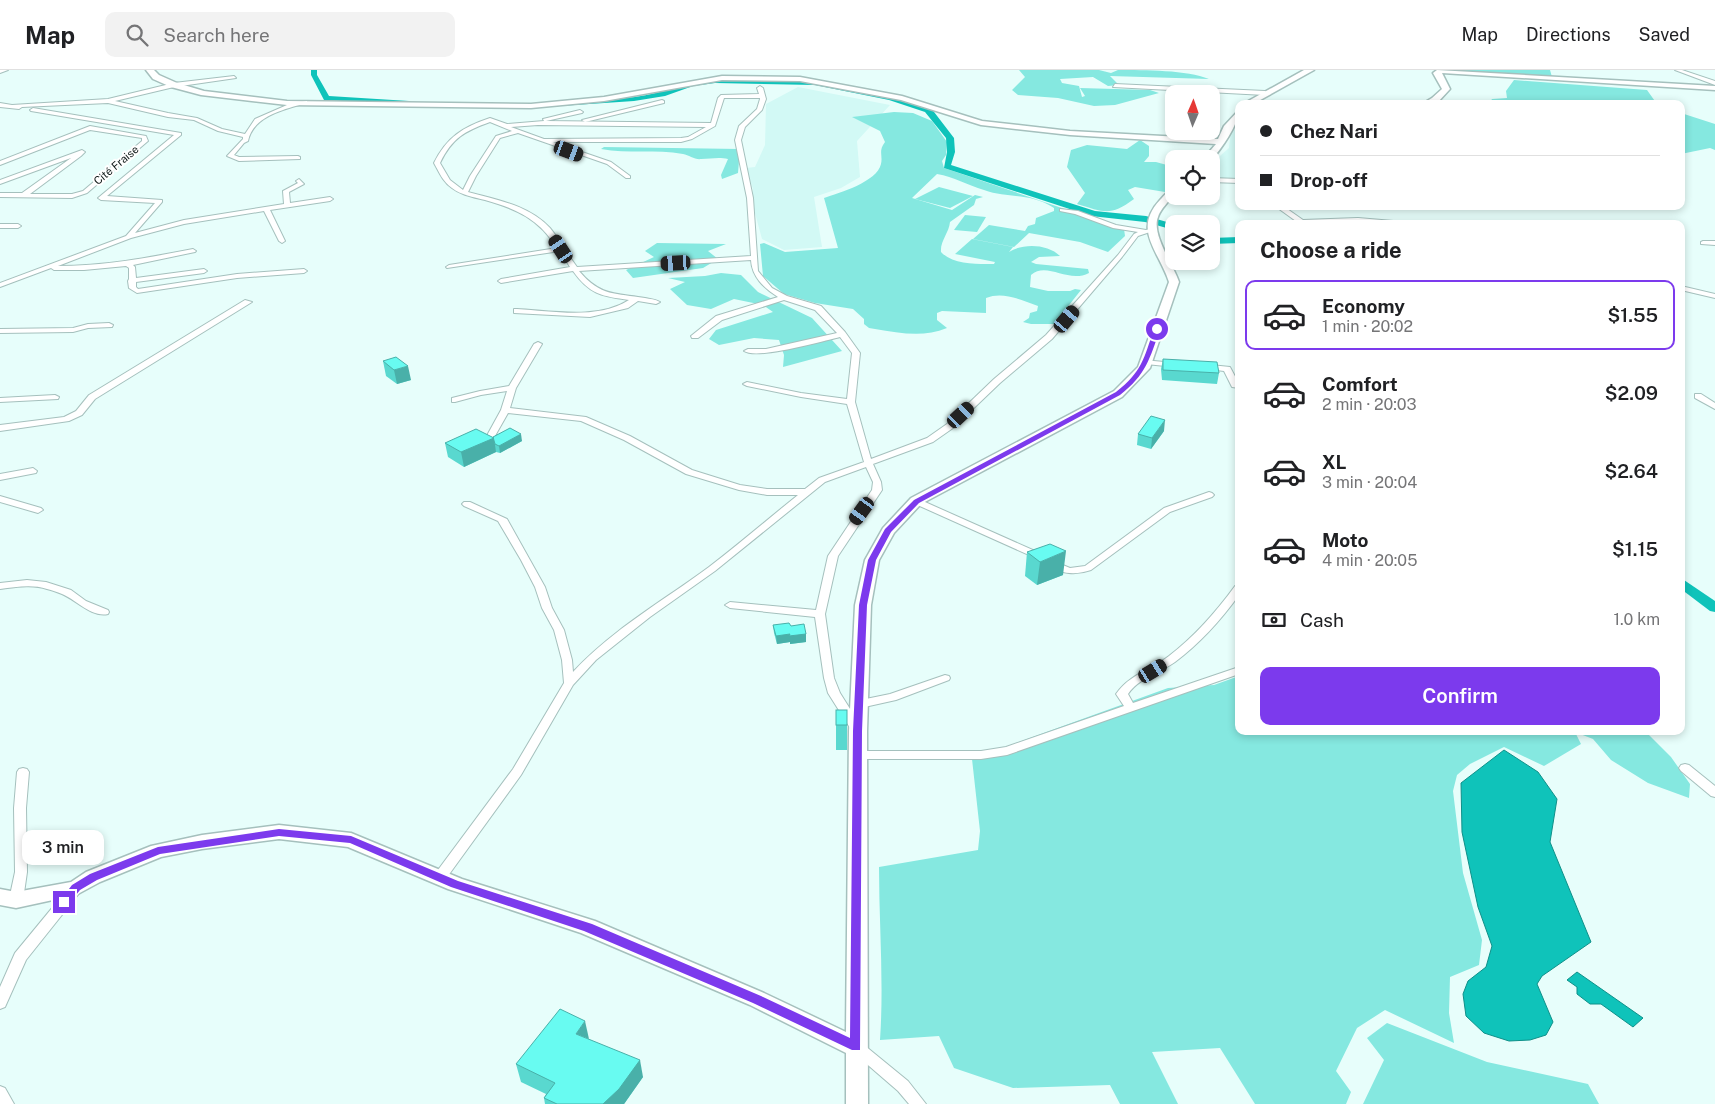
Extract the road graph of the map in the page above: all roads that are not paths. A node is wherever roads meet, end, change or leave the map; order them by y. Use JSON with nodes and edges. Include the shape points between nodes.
{"nodes":[{"id":1,"x":6,"y":70,"type":"edge"},
{"id":2,"x":150,"y":70,"type":"edge"},
{"id":3,"x":1310,"y":70,"type":"edge"},
{"id":4,"x":1677,"y":70,"type":"edge"},
{"id":5,"x":1437,"y":71,"type":"edge"},
{"id":6,"x":0,"y":72,"type":"edge"},
{"id":7,"x":234,"y":77,"type":"dead end"},
{"id":8,"x":1715,"y":83,"type":"edge"},
{"id":9,"x":174,"y":85,"type":"junction"},
{"id":10,"x":1115,"y":86,"type":"dead end"},
{"id":11,"x":1715,"y":88,"type":"edge"},
{"id":12,"x":1265,"y":93,"type":"junction"},
{"id":13,"x":1254,"y":100,"type":"edge"},
{"id":14,"x":1435,"y":100,"type":"edge"},
{"id":15,"x":108,"y":101,"type":"junction"},
{"id":16,"x":305,"y":102,"type":"junction"},
{"id":17,"x":662,"y":102,"type":"dead end"},
{"id":18,"x":0,"y":105,"type":"edge"},
{"id":19,"x":13,"y":106,"type":"junction"},
{"id":20,"x":580,"y":112,"type":"dead end"},
{"id":21,"x":1235,"y":117,"type":"edge"},
{"id":22,"x":538,"y":124,"type":"junction"},
{"id":23,"x":567,"y":124,"type":"junction"},
{"id":24,"x":712,"y":125,"type":"junction"},
{"id":25,"x":507,"y":126,"type":"junction"},
{"id":26,"x":1235,"y":127,"type":"edge"},
{"id":27,"x":1227,"y":128,"type":"junction"},
{"id":28,"x":522,"y":132,"type":"junction"},
{"id":29,"x":246,"y":136,"type":"junction"},
{"id":30,"x":545,"y":140,"type":"junction"},
{"id":31,"x":1221,"y":142,"type":"junction"},
{"id":32,"x":1214,"y":150,"type":"edge"},
{"id":33,"x":298,"y":158,"type":"dead end"},
{"id":34,"x":0,"y":162,"type":"edge"},
{"id":35,"x":628,"y":177,"type":"dead end"},
{"id":36,"x":1220,"y":180,"type":"edge"},
{"id":37,"x":299,"y":181,"type":"dead end"},
{"id":38,"x":1235,"y":181,"type":"edge"},
{"id":39,"x":0,"y":182,"type":"edge"},
{"id":40,"x":466,"y":193,"type":"junction"},
{"id":41,"x":0,"y":195,"type":"edge"},
{"id":42,"x":24,"y":195,"type":"junction"},
{"id":43,"x":330,"y":199,"type":"dead end"},
{"id":44,"x":1165,"y":200,"type":"edge"},
{"id":45,"x":287,"y":204,"type":"junction"},
{"id":46,"x":266,"y":208,"type":"junction"},
{"id":47,"x":1062,"y":210,"type":"dead end"},
{"id":48,"x":1284,"y":210,"type":"edge"},
{"id":49,"x":1299,"y":220,"type":"edge"},
{"id":50,"x":0,"y":226,"type":"edge"},
{"id":51,"x":18,"y":226,"type":"dead end"},
{"id":52,"x":1148,"y":226,"type":"junction"},
{"id":53,"x":128,"y":237,"type":"junction"},
{"id":54,"x":282,"y":240,"type":"dead end"},
{"id":55,"x":1703,"y":243,"type":"dead end"},
{"id":56,"x":1715,"y":243,"type":"edge"},
{"id":57,"x":561,"y":249,"type":"junction"},
{"id":58,"x":192,"y":251,"type":"dead end"},
{"id":59,"x":754,"y":258,"type":"junction"},
{"id":60,"x":125,"y":264,"type":"junction"},
{"id":61,"x":449,"y":267,"type":"dead end"},
{"id":62,"x":41,"y":269,"type":"junction"},
{"id":63,"x":573,"y":269,"type":"junction"},
{"id":64,"x":204,"y":271,"type":"dead end"},
{"id":65,"x":304,"y":271,"type":"dead end"},
{"id":66,"x":131,"y":281,"type":"junction"},
{"id":67,"x":501,"y":281,"type":"dead end"},
{"id":68,"x":0,"y":285,"type":"edge"},
{"id":69,"x":1685,"y":289,"type":"edge"},
{"id":70,"x":1715,"y":296,"type":"edge"},
{"id":71,"x":638,"y":298,"type":"junction"},
{"id":72,"x":784,"y":298,"type":"junction"},
{"id":73,"x":248,"y":302,"type":"dead end"},
{"id":74,"x":656,"y":302,"type":"dead end"},
{"id":75,"x":517,"y":311,"type":"dead end"},
{"id":76,"x":109,"y":325,"type":"dead end"},
{"id":77,"x":0,"y":331,"type":"edge"},
{"id":78,"x":842,"y":334,"type":"junction"},
{"id":79,"x":695,"y":336,"type":"dead end"},
{"id":80,"x":538,"y":344,"type":"dead end"},
{"id":81,"x":748,"y":351,"type":"dead end"},
{"id":82,"x":1146,"y":362,"type":"junction"},
{"id":83,"x":1189,"y":366,"type":"edge"},
{"id":84,"x":1198,"y":366,"type":"edge"},
{"id":85,"x":746,"y":384,"type":"dead end"},
{"id":86,"x":1235,"y":385,"type":"edge"},
{"id":87,"x":512,"y":388,"type":"junction"},
{"id":88,"x":1698,"y":396,"type":"dead end"},
{"id":89,"x":55,"y":397,"type":"dead end"},
{"id":90,"x":0,"y":400,"type":"edge"},
{"id":91,"x":455,"y":400,"type":"dead end"},
{"id":92,"x":851,"y":402,"type":"junction"},
{"id":93,"x":1715,"y":407,"type":"edge"},
{"id":94,"x":505,"y":410,"type":"junction"},
{"id":95,"x":0,"y":428,"type":"edge"},
{"id":96,"x":488,"y":441,"type":"edge"},
{"id":97,"x":868,"y":462,"type":"junction"},
{"id":98,"x":33,"y":470,"type":"dead end"},
{"id":99,"x":0,"y":476,"type":"edge"},
{"id":100,"x":806,"y":492,"type":"junction"},
{"id":101,"x":1209,"y":495,"type":"dead end"},
{"id":102,"x":0,"y":499,"type":"edge"},
{"id":103,"x":916,"y":501,"type":"junction"},
{"id":104,"x":467,"y":504,"type":"dead end"},
{"id":105,"x":38,"y":510,"type":"dead end"},
{"id":106,"x":0,"y":586,"type":"edge"},
{"id":107,"x":1235,"y":594,"type":"edge"},
{"id":108,"x":730,"y":605,"type":"dead end"},
{"id":109,"x":104,"y":612,"type":"dead end"},
{"id":110,"x":820,"y":614,"type":"junction"},
{"id":111,"x":1235,"y":671,"type":"edge"},
{"id":112,"x":945,"y":678,"type":"dead end"},
{"id":113,"x":569,"y":683,"type":"junction"},
{"id":114,"x":860,"y":704,"type":"junction"},
{"id":115,"x":1130,"y":707,"type":"junction"},
{"id":116,"x":858,"y":731,"type":"junction"},
{"id":117,"x":858,"y":756,"type":"junction"},
{"id":118,"x":1685,"y":768,"type":"dead end"},
{"id":119,"x":24,"y":772,"type":"dead end"},
{"id":120,"x":1715,"y":793,"type":"edge"},
{"id":121,"x":440,"y":877,"type":"junction"},
{"id":122,"x":76,"y":888,"type":"junction"},
{"id":123,"x":8,"y":898,"type":"edge"},
{"id":124,"x":0,"y":1003,"type":"edge"},
{"id":125,"x":856,"y":1047,"type":"junction"},
{"id":126,"x":857,"y":1104,"type":"edge"},
{"id":127,"x":918,"y":1104,"type":"edge"}],
"edges":[{"from":1,"to":6,"type":"street"},
{"from":2,"to":9,"type":"street","via":[[156,77]]},
{"from":3,"to":12,"type":"street"},
{"from":4,"to":8,"type":"street"},
{"from":5,"to":11,"type":"street"},
{"from":5,"to":14,"type":"street","via":[[1446,89]]},
{"from":7,"to":9,"type":"street"},
{"from":9,"to":15,"type":"street"},
{"from":9,"to":16,"type":"street","via":[[238,98]]},
{"from":10,"to":12,"type":"street"},
{"from":12,"to":13,"type":"street"},
{"from":15,"to":19,"type":"street"},
{"from":15,"to":29,"type":"street","via":[[195,119],[220,130]]},
{"from":16,"to":29,"type":"street","via":[[257,120]]},
{"from":16,"to":31,"type":"street","via":[[531,106],[604,99],[722,78],[770,78],[811,80],[902,98],[941,112],[996,125]]},
{"from":17,"to":23,"type":"street"},
{"from":18,"to":19,"type":"street"},
{"from":19,"to":53,"type":"street","via":[[179,134],[101,198],[160,201]]},
{"from":20,"to":22,"type":"street"},
{"from":21,"to":27,"type":"street"},
{"from":22,"to":23,"type":"street"},
{"from":22,"to":25,"type":"street"},
{"from":23,"to":24,"type":"street"},
{"from":24,"to":30,"type":"street","via":[[681,140]]},
{"from":24,"to":59,"type":"street","via":[[721,98],[761,92],[759,110],[742,126],[738,140],[750,198]]},
{"from":25,"to":28,"type":"street"},
{"from":25,"to":40,"type":"street","via":[[490,120],[460,132],[440,154],[437,162],[448,183]]},
{"from":26,"to":27,"type":"street"},
{"from":27,"to":31,"type":"street"},
{"from":28,"to":30,"type":"street"},
{"from":28,"to":40,"type":"street","via":[[498,137]]},
{"from":29,"to":33,"type":"street","via":[[230,156],[238,159]]},
{"from":30,"to":35,"type":"street","via":[[609,164]]},
{"from":31,"to":32,"type":"street"},
{"from":34,"to":42,"type":"street","name":"Cité Fraise","via":[[90,128],[144,137],[144,141],[85,192],[72,196]]},
{"from":36,"to":38,"type":"street"},
{"from":37,"to":45,"type":"street","via":[[301,184],[286,191]]},
{"from":39,"to":42,"type":"street","via":[[83,152]]},
{"from":40,"to":57,"type":"street","via":[[519,209],[547,228]]},
{"from":41,"to":42,"type":"street"},
{"from":43,"to":45,"type":"street"},
{"from":44,"to":52,"type":"street"},
{"from":45,"to":46,"type":"street"},
{"from":46,"to":53,"type":"street","via":[[184,222]]},
{"from":46,"to":54,"type":"street"},
{"from":47,"to":52,"type":"street","via":[[1114,227]]},
{"from":48,"to":49,"type":"street"},
{"from":50,"to":51,"type":"street"},
{"from":52,"to":82,"type":"street","via":[[1174,282]]},
{"from":52,"to":97,"type":"street","via":[[1136,235],[1049,338],[950,426],[930,440]]},
{"from":53,"to":62,"type":"street"},
{"from":55,"to":56,"type":"street"},
{"from":57,"to":61,"type":"street"},
{"from":57,"to":63,"type":"street"},
{"from":58,"to":60,"type":"street"},
{"from":59,"to":63,"type":"street"},
{"from":59,"to":72,"type":"street","via":[[755,272],[770,289]]},
{"from":60,"to":62,"type":"street"},
{"from":60,"to":66,"type":"street","via":[[132,267]]},
{"from":62,"to":68,"type":"street"},
{"from":63,"to":67,"type":"street"},
{"from":63,"to":71,"type":"street","via":[[595,291]]},
{"from":64,"to":66,"type":"street"},
{"from":65,"to":66,"type":"street","via":[[237,276],[140,290],[134,290]]},
{"from":69,"to":70,"type":"street"},
{"from":71,"to":74,"type":"street"},
{"from":71,"to":75,"type":"street","via":[[625,306],[590,315]]},
{"from":72,"to":78,"type":"street","via":[[818,308]]},
{"from":72,"to":79,"type":"street","via":[[719,318]]},
{"from":73,"to":95,"type":"street","via":[[92,397],[79,413],[66,419]]},
{"from":76,"to":77,"type":"street","via":[[73,330]]},
{"from":78,"to":81,"type":"street","via":[[766,352]]},
{"from":78,"to":92,"type":"street","via":[[856,353]]},
{"from":80,"to":87,"type":"street"},
{"from":82,"to":83,"type":"street"},
{"from":82,"to":103,"type":"street","via":[[1139,374],[1118,394]]},
{"from":84,"to":86,"type":"street","via":[[1224,368]]},
{"from":85,"to":92,"type":"street"},
{"from":87,"to":91,"type":"street"},
{"from":87,"to":94,"type":"street"},
{"from":88,"to":93,"type":"street"},
{"from":89,"to":90,"type":"street"},
{"from":92,"to":97,"type":"street"},
{"from":94,"to":96,"type":"street"},
{"from":94,"to":100,"type":"street","via":[[583,418],[689,472],[739,487],[766,492]]},
{"from":97,"to":100,"type":"street","via":[[822,480]]},
{"from":97,"to":110,"type":"street","via":[[877,490],[833,556]]},
{"from":98,"to":99,"type":"street"},
{"from":100,"to":113,"type":"street","via":[[712,569],[606,647]]},
{"from":101,"to":103,"type":"street","via":[[1167,510],[1078,572],[1066,571]]},
{"from":102,"to":105,"type":"street"},
{"from":103,"to":114,"type":"street","via":[[888,531],[872,560],[863,605]]},
{"from":104,"to":113,"type":"street","via":[[502,519],[526,560],[559,630]]},
{"from":106,"to":109,"type":"street","via":[[46,585],[67,592],[82,603]]},
{"from":107,"to":115,"type":"street","via":[[1222,612],[1170,660],[1128,684],[1122,694]]},
{"from":108,"to":110,"type":"street"},
{"from":110,"to":116,"type":"street","via":[[829,678],[834,693]]},
{"from":111,"to":115,"type":"street"},
{"from":112,"to":114,"type":"street"},
{"from":113,"to":121,"type":"street","via":[[518,772]]},
{"from":114,"to":116,"type":"street"},
{"from":115,"to":117,"type":"street","via":[[1007,751]]},
{"from":116,"to":117,"type":"street"},
{"from":117,"to":125,"type":"street"},
{"from":118,"to":120,"type":"street"},
{"from":119,"to":123,"type":"street","via":[[20,808],[21,872]]},
{"from":121,"to":122,"type":"street","via":[[351,840],[279,832],[158,850],[93,877]]},
{"from":121,"to":125,"type":"street","via":[[472,891],[588,928],[757,1000]]},
{"from":122,"to":123,"type":"street"},
{"from":122,"to":124,"type":"street","via":[[20,957]]},
{"from":125,"to":126,"type":"street"},
{"from":125,"to":127,"type":"street","via":[[903,1086]]}]}
